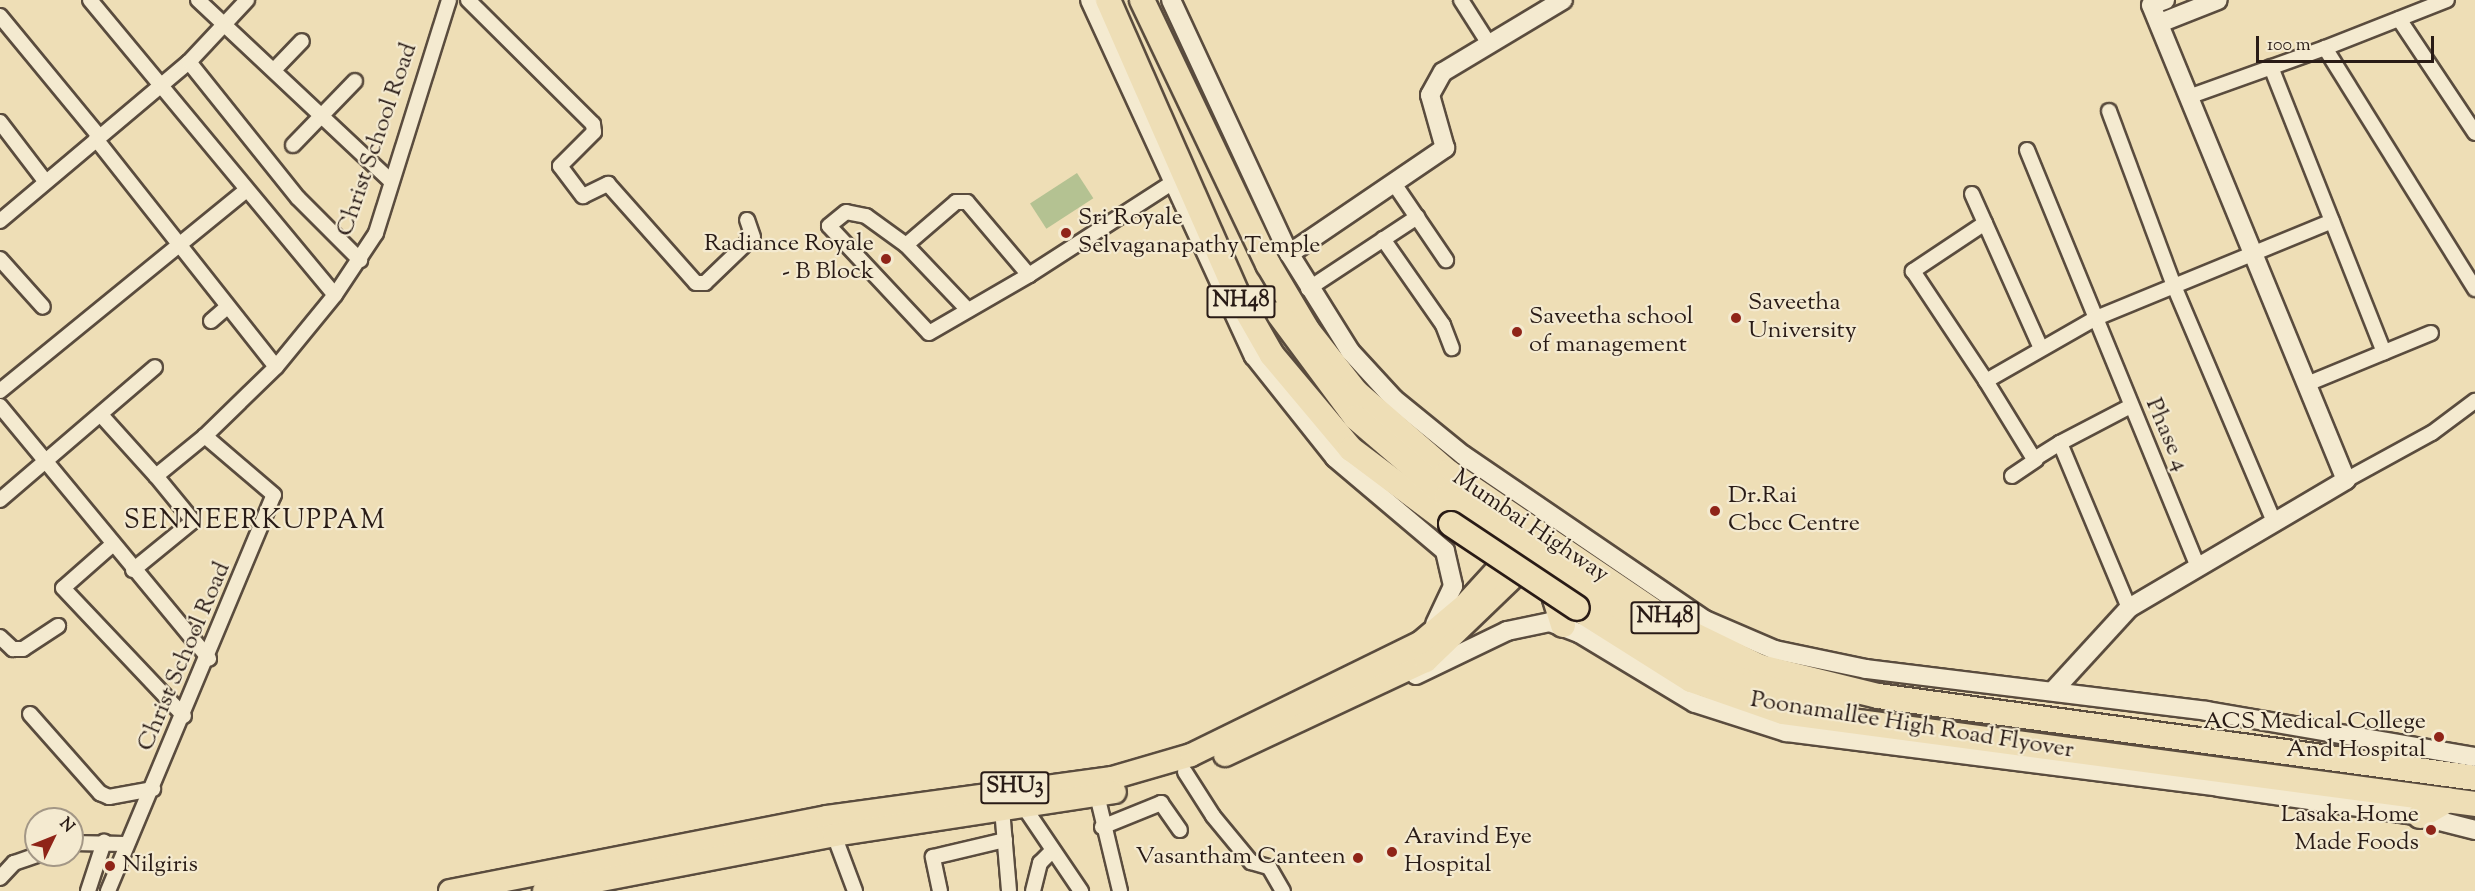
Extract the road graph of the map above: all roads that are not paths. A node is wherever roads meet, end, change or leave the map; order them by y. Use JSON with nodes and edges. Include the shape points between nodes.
{"nodes":[{"id":1,"x":90,"y":0,"type":"edge"},
{"id":2,"x":198,"y":0,"type":"edge"},
{"id":3,"x":247,"y":0,"type":"edge"},
{"id":4,"x":449,"y":0,"type":"edge"},
{"id":5,"x":468,"y":0,"type":"edge"},
{"id":6,"x":1090,"y":0,"type":"edge"},
{"id":7,"x":1108,"y":0,"type":"edge"},
{"id":8,"x":1142,"y":0,"type":"edge"},
{"id":9,"x":1171,"y":0,"type":"edge"},
{"id":10,"x":1461,"y":0,"type":"edge"},
{"id":11,"x":1563,"y":0,"type":"edge"},
{"id":12,"x":2218,"y":0,"type":"edge"},
{"id":13,"x":2446,"y":0,"type":"edge"},
{"id":14,"x":2155,"y":2,"type":"edge"},
{"id":15,"x":0,"y":16,"type":"edge"},
{"id":16,"x":2399,"y":19,"type":"junction"},
{"id":17,"x":2160,"y":23,"type":"junction"},
{"id":18,"x":225,"y":24,"type":"junction"},
{"id":19,"x":302,"y":41,"type":"dead end"},
{"id":20,"x":1489,"y":44,"type":"junction"},
{"id":21,"x":2325,"y":48,"type":"junction"},
{"id":22,"x":189,"y":62,"type":"junction"},
{"id":23,"x":2271,"y":67,"type":"junction"},
{"id":24,"x":274,"y":70,"type":"junction"},
{"id":25,"x":355,"y":81,"type":"dead end"},
{"id":26,"x":161,"y":86,"type":"junction"},
{"id":27,"x":2191,"y":96,"type":"junction"},
{"id":28,"x":2109,"y":111,"type":"dead end"},
{"id":29,"x":321,"y":117,"type":"junction"},
{"id":30,"x":0,"y":122,"type":"edge"},
{"id":31,"x":1204,"y":132,"type":"junction"},
{"id":32,"x":2475,"y":134,"type":"edge"},
{"id":33,"x":98,"y":137,"type":"junction"},
{"id":34,"x":293,"y":145,"type":"dead end"},
{"id":35,"x":2027,"y":150,"type":"dead end"},
{"id":36,"x":45,"y":181,"type":"junction"},
{"id":37,"x":391,"y":181,"type":"junction"},
{"id":38,"x":1171,"y":181,"type":"junction"},
{"id":39,"x":1395,"y":185,"type":"junction"},
{"id":40,"x":245,"y":191,"type":"junction"},
{"id":41,"x":1972,"y":194,"type":"dead end"},
{"id":42,"x":1417,"y":217,"type":"junction"},
{"id":43,"x":747,"y":220,"type":"dead end"},
{"id":44,"x":0,"y":221,"type":"edge"},
{"id":45,"x":2332,"y":221,"type":"junction"},
{"id":46,"x":1985,"y":223,"type":"junction"},
{"id":47,"x":1383,"y":239,"type":"junction"},
{"id":48,"x":178,"y":243,"type":"junction"},
{"id":49,"x":906,"y":245,"type":"junction"},
{"id":50,"x":2252,"y":252,"type":"junction"},
{"id":51,"x":1289,"y":254,"type":"junction"},
{"id":52,"x":0,"y":259,"type":"edge"},
{"id":53,"x":360,"y":260,"type":"junction"},
{"id":54,"x":1446,"y":260,"type":"dead end"},
{"id":55,"x":1029,"y":275,"type":"junction"},
{"id":56,"x":2174,"y":286,"type":"junction"},
{"id":57,"x":1308,"y":289,"type":"junction"},
{"id":58,"x":2475,"y":289,"type":"edge"},
{"id":59,"x":335,"y":296,"type":"junction"},
{"id":60,"x":43,"y":307,"type":"dead end"},
{"id":61,"x":227,"y":307,"type":"junction"},
{"id":62,"x":969,"y":310,"type":"junction"},
{"id":63,"x":2096,"y":318,"type":"junction"},
{"id":64,"x":211,"y":321,"type":"dead end"},
{"id":65,"x":2431,"y":333,"type":"dead end"},
{"id":66,"x":1452,"y":348,"type":"dead end"},
{"id":67,"x":2041,"y":348,"type":"junction"},
{"id":68,"x":2384,"y":352,"type":"junction"},
{"id":69,"x":155,"y":367,"type":"dead end"},
{"id":70,"x":276,"y":367,"type":"junction"},
{"id":71,"x":1986,"y":381,"type":"junction"},
{"id":72,"x":2307,"y":384,"type":"junction"},
{"id":73,"x":0,"y":390,"type":"edge"},
{"id":74,"x":2475,"y":401,"type":"edge"},
{"id":75,"x":0,"y":406,"type":"edge"},
{"id":76,"x":2129,"y":407,"type":"junction"},
{"id":77,"x":101,"y":415,"type":"junction"},
{"id":78,"x":205,"y":436,"type":"junction"},
{"id":79,"x":2060,"y":443,"type":"junction"},
{"id":80,"x":2036,"y":460,"type":"junction"},
{"id":81,"x":45,"y":462,"type":"junction"},
{"id":82,"x":156,"y":476,"type":"junction"},
{"id":83,"x":2012,"y":476,"type":"dead end"},
{"id":84,"x":2346,"y":480,"type":"junction"},
{"id":85,"x":0,"y":500,"type":"edge"},
{"id":86,"x":2274,"y":522,"type":"junction"},
{"id":87,"x":112,"y":545,"type":"junction"},
{"id":88,"x":1527,"y":550,"type":"junction"},
{"id":89,"x":2198,"y":567,"type":"junction"},
{"id":90,"x":133,"y":570,"type":"junction"},
{"id":91,"x":1574,"y":607,"type":"junction"},
{"id":92,"x":2129,"y":608,"type":"junction"},
{"id":93,"x":58,"y":626,"type":"dead end"},
{"id":94,"x":0,"y":637,"type":"edge"},
{"id":95,"x":1410,"y":649,"type":"junction"},
{"id":96,"x":209,"y":659,"type":"junction"},
{"id":97,"x":1380,"y":685,"type":"junction"},
{"id":98,"x":2053,"y":691,"type":"junction"},
{"id":99,"x":30,"y":714,"type":"dead end"},
{"id":100,"x":184,"y":716,"type":"junction"},
{"id":101,"x":2010,"y":716,"type":"junction"},
{"id":102,"x":2475,"y":757,"type":"edge"},
{"id":103,"x":1185,"y":772,"type":"junction"},
{"id":104,"x":2475,"y":778,"type":"edge"},
{"id":105,"x":153,"y":789,"type":"junction"},
{"id":106,"x":1096,"y":795,"type":"junction"},
{"id":107,"x":2448,"y":800,"type":"junction"},
{"id":108,"x":1012,"y":801,"type":"junction"},
{"id":109,"x":2475,"y":804,"type":"edge"},
{"id":110,"x":2420,"y":816,"type":"junction"},
{"id":111,"x":1102,"y":827,"type":"junction"},
{"id":112,"x":1180,"y":830,"type":"dead end"},
{"id":113,"x":2475,"y":830,"type":"edge"},
{"id":114,"x":834,"y":835,"type":"junction"},
{"id":115,"x":1005,"y":840,"type":"junction"},
{"id":116,"x":84,"y":843,"type":"edge"},
{"id":117,"x":104,"y":843,"type":"junction"},
{"id":118,"x":125,"y":844,"type":"junction"},
{"id":119,"x":1053,"y":850,"type":"junction"},
{"id":120,"x":24,"y":860,"type":"edge"},
{"id":121,"x":0,"y":878,"type":"edge"},
{"id":122,"x":578,"y":888,"type":"edge"},
{"id":123,"x":87,"y":891,"type":"edge"},
{"id":124,"x":108,"y":891,"type":"edge"},
{"id":125,"x":450,"y":891,"type":"edge"},
{"id":126,"x":544,"y":891,"type":"edge"},
{"id":127,"x":855,"y":891,"type":"edge"},
{"id":128,"x":940,"y":891,"type":"edge"},
{"id":129,"x":1009,"y":891,"type":"edge"},
{"id":130,"x":1033,"y":891,"type":"edge"},
{"id":131,"x":1082,"y":891,"type":"edge"},
{"id":132,"x":1120,"y":891,"type":"edge"},
{"id":133,"x":1283,"y":891,"type":"edge"}],
"edges":[{"from":1,"to":26,"type":"street"},
{"from":2,"to":18,"type":"street"},
{"from":3,"to":18,"type":"street"},
{"from":4,"to":37,"type":"street","name":"Christ School Road"},
{"from":5,"to":43,"type":"street","via":[[592,124],[594,132],[560,166],[583,196],[608,183],[696,283],[705,283],[753,237]]},
{"from":6,"to":38,"type":"street"},
{"from":7,"to":91,"type":"highway","name":"Poonamallee High Road Flyover","number":"NH48","bridge":true,"via":[[1237,294],[1272,355],[1351,449],[1451,524]]},
{"from":8,"to":31,"type":"highway","name":"Mumbai Highway","number":"NH48"},
{"from":9,"to":51,"type":"street"},
{"from":10,"to":20,"type":"street"},
{"from":11,"to":20,"type":"street"},
{"from":12,"to":17,"type":"street"},
{"from":13,"to":16,"type":"street"},
{"from":14,"to":17,"type":"street"},
{"from":15,"to":33,"type":"street"},
{"from":16,"to":21,"type":"street"},
{"from":16,"to":32,"type":"street"},
{"from":17,"to":27,"type":"street"},
{"from":18,"to":22,"type":"street"},
{"from":18,"to":24,"type":"street"},
{"from":19,"to":24,"type":"street"},
{"from":20,"to":39,"type":"street","via":[[1433,82],[1430,95],[1445,148]]},
{"from":21,"to":23,"type":"street"},
{"from":21,"to":58,"type":"street"},
{"from":22,"to":26,"type":"street"},
{"from":22,"to":53,"type":"street","via":[[298,198]]},
{"from":23,"to":27,"type":"street"},
{"from":23,"to":45,"type":"street"},
{"from":24,"to":29,"type":"street"},
{"from":25,"to":29,"type":"street"},
{"from":26,"to":33,"type":"street"},
{"from":26,"to":40,"type":"street"},
{"from":27,"to":50,"type":"street"},
{"from":28,"to":56,"type":"street"},
{"from":29,"to":34,"type":"street"},
{"from":29,"to":37,"type":"street"},
{"from":30,"to":36,"type":"street"},
{"from":31,"to":88,"type":"highway","via":[[1259,275],[1318,372],[1403,463]]},
{"from":31,"to":101,"type":"highway","name":"Mumbai Highway","number":"NH48","via":[[1268,264],[1308,331],[1379,416],[1448,472],[1674,625],[1760,667],[1846,690]]},
{"from":33,"to":36,"type":"street"},
{"from":33,"to":48,"type":"street"},
{"from":35,"to":63,"type":"street","name":"Phase 4"},
{"from":36,"to":44,"type":"street"},
{"from":37,"to":53,"type":"street","name":"Christ School Road","via":[[376,233]]},
{"from":38,"to":55,"type":"street"},
{"from":38,"to":95,"type":"street","via":[[1240,330],[1289,406],[1356,479],[1445,551],[1451,596],[1435,624]]},
{"from":39,"to":42,"type":"street"},
{"from":39,"to":51,"type":"street"},
{"from":40,"to":48,"type":"street"},
{"from":40,"to":59,"type":"street"},
{"from":41,"to":46,"type":"street"},
{"from":42,"to":47,"type":"street"},
{"from":42,"to":54,"type":"street"},
{"from":45,"to":50,"type":"street"},
{"from":45,"to":68,"type":"street"},
{"from":46,"to":67,"type":"street"},
{"from":46,"to":71,"type":"street","via":[[1913,273]]},
{"from":47,"to":57,"type":"street"},
{"from":47,"to":66,"type":"street","via":[[1443,325]]},
{"from":48,"to":61,"type":"street"},
{"from":48,"to":73,"type":"street"},
{"from":49,"to":55,"type":"street","via":[[956,202],[967,202]]},
{"from":49,"to":62,"type":"street"},
{"from":49,"to":62,"type":"street","via":[[866,216],[846,212],[829,226],[929,333]]},
{"from":50,"to":56,"type":"street"},
{"from":50,"to":72,"type":"street"},
{"from":51,"to":57,"type":"street"},
{"from":52,"to":60,"type":"street"},
{"from":53,"to":59,"type":"street","name":"Christ School Road"},
{"from":55,"to":62,"type":"street"},
{"from":56,"to":63,"type":"street"},
{"from":56,"to":86,"type":"street"},
{"from":57,"to":98,"type":"street","via":[[1350,351],[1419,420],[1705,620],[1775,650],[1836,664]]},
{"from":59,"to":70,"type":"street","name":"Christ School Road"},
{"from":61,"to":64,"type":"street"},
{"from":61,"to":70,"type":"street"},
{"from":63,"to":67,"type":"street"},
{"from":63,"to":76,"type":"street","name":"Phase 4"},
{"from":65,"to":68,"type":"street"},
{"from":67,"to":71,"type":"street"},
{"from":68,"to":72,"type":"street"},
{"from":69,"to":77,"type":"street"},
{"from":70,"to":78,"type":"street","name":"Christ School Road"},
{"from":71,"to":80,"type":"street"},
{"from":72,"to":84,"type":"street"},
{"from":74,"to":84,"type":"street","via":[[2432,433]]},
{"from":75,"to":81,"type":"street"},
{"from":76,"to":79,"type":"street"},
{"from":76,"to":89,"type":"street","name":"Phase 4"},
{"from":77,"to":81,"type":"street"},
{"from":77,"to":82,"type":"street"},
{"from":78,"to":82,"type":"street"},
{"from":78,"to":96,"type":"street","name":"Christ School Road","via":[[274,495]]},
{"from":79,"to":80,"type":"street"},
{"from":79,"to":92,"type":"street"},
{"from":80,"to":83,"type":"street"},
{"from":81,"to":85,"type":"street"},
{"from":81,"to":87,"type":"street"},
{"from":82,"to":90,"type":"street","via":[[193,521]]},
{"from":84,"to":86,"type":"street"},
{"from":86,"to":89,"type":"street"},
{"from":87,"to":90,"type":"street"},
{"from":87,"to":100,"type":"street","via":[[63,588]]},
{"from":88,"to":91,"type":"highway"},
{"from":88,"to":95,"type":"main road","number":"SHU3"},
{"from":88,"to":97,"type":"main road","number":"SHU3","via":[[1454,640]]},
{"from":89,"to":92,"type":"street"},
{"from":90,"to":96,"type":"street"},
{"from":91,"to":97,"type":"street","via":[[1522,625],[1438,665]]},
{"from":91,"to":101,"type":"highway","via":[[1750,684],[1853,707]]},
{"from":91,"to":107,"type":"highway","name":"Poonamallee High Road Flyover","number":"NH48","via":[[1691,680],[1772,709]]},
{"from":91,"to":110,"type":"street","via":[[1695,703],[1786,732]]},
{"from":92,"to":98,"type":"street"},
{"from":93,"to":94,"type":"street","via":[[23,649],[13,649]]},
{"from":95,"to":108,"type":"main road","number":"SHU3","via":[[1191,755]]},
{"from":96,"to":100,"type":"street","name":"Christ School Road"},
{"from":97,"to":103,"type":"main road","number":"SHU3"},
{"from":98,"to":102,"type":"street"},
{"from":99,"to":105,"type":"street","via":[[100,793],[109,797]]},
{"from":100,"to":105,"type":"street","name":"Christ School Road"},
{"from":101,"to":104,"type":"highway","name":"Mumbai Highway","number":"NH48"},
{"from":103,"to":106,"type":"main road","number":"SHU3"},
{"from":103,"to":133,"type":"street","via":[[1213,816],[1251,862],[1269,867]]},
{"from":105,"to":118,"type":"street","name":"Christ School Road"},
{"from":106,"to":108,"type":"main road","number":"SHU3"},
{"from":106,"to":111,"type":"street"},
{"from":107,"to":109,"type":"highway","number":"NH48"},
{"from":107,"to":110,"type":"highway"},
{"from":108,"to":114,"type":"main road","number":"SHU3"},
{"from":108,"to":115,"type":"street"},
{"from":108,"to":119,"type":"street"},
{"from":108,"to":125,"type":"main road","number":"SHU3","via":[[827,817]]},
{"from":110,"to":113,"type":"street"},
{"from":111,"to":112,"type":"street","via":[[1161,803]]},
{"from":111,"to":132,"type":"street"},
{"from":114,"to":122,"type":"main road","number":"SHU3"},
{"from":114,"to":127,"type":"street"},
{"from":115,"to":128,"type":"street","via":[[933,857]]},
{"from":115,"to":129,"type":"street"},
{"from":116,"to":117,"type":"street"},
{"from":117,"to":118,"type":"street"},
{"from":117,"to":123,"type":"street"},
{"from":118,"to":124,"type":"street","name":"Christ School Road"},
{"from":119,"to":130,"type":"street","via":[[1040,863]]},
{"from":119,"to":131,"type":"street"},
{"from":120,"to":121,"type":"street","via":[[14,863]]},
{"from":122,"to":126,"type":"main road","number":"SHU3"}]}
